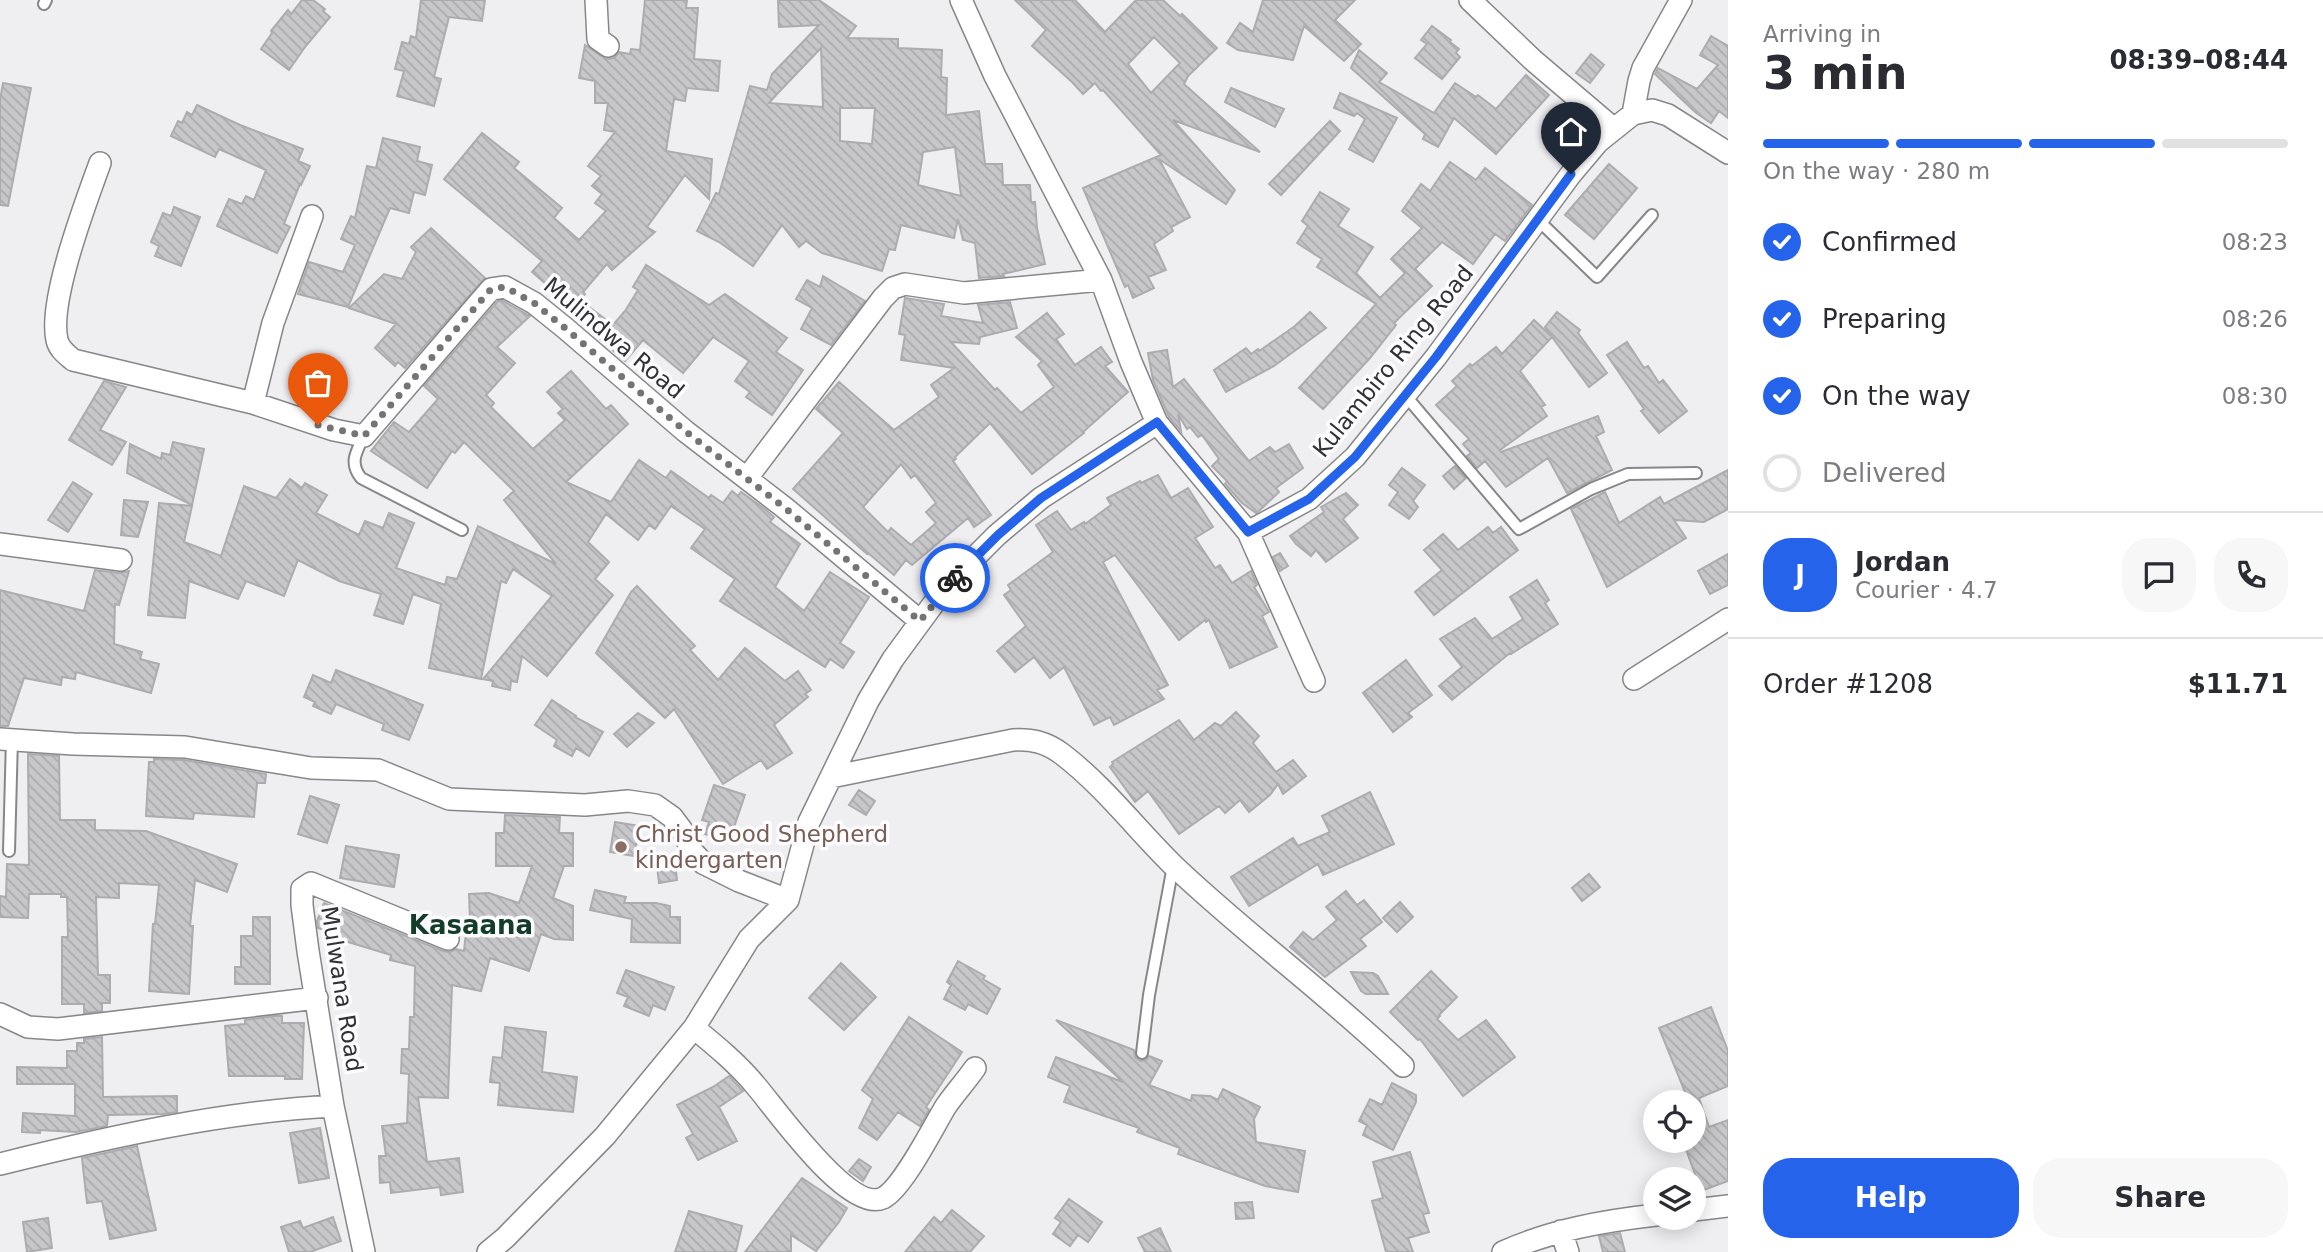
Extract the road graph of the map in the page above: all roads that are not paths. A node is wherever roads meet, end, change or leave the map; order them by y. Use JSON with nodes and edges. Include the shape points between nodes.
{"nodes":[{"id":1,"x":596,"y":0,"type":"edge"},
{"id":2,"x":961,"y":0,"type":"edge"},
{"id":3,"x":1470,"y":0,"type":"edge"},
{"id":4,"x":1681,"y":0,"type":"edge"},
{"id":5,"x":608,"y":46,"type":"dead end"},
{"id":6,"x":1633,"y":114,"type":"junction"},
{"id":7,"x":1614,"y":129,"type":"junction"},
{"id":8,"x":1728,"y":153,"type":"edge"},
{"id":9,"x":100,"y":163,"type":"dead end"},
{"id":10,"x":1652,"y":215,"type":"dead end"},
{"id":11,"x":312,"y":216,"type":"dead end"},
{"id":12,"x":1538,"y":220,"type":"junction"},
{"id":13,"x":1101,"y":279,"type":"junction"},
{"id":14,"x":1405,"y":395,"type":"junction"},
{"id":15,"x":253,"y":403,"type":"junction"},
{"id":16,"x":1157,"y":422,"type":"junction"},
{"id":17,"x":364,"y":436,"type":"junction"},
{"id":18,"x":1696,"y":473,"type":"dead end"},
{"id":19,"x":747,"y":478,"type":"junction"},
{"id":20,"x":461,"y":530,"type":"dead end"},
{"id":21,"x":1248,"y":532,"type":"junction"},
{"id":22,"x":0,"y":544,"type":"edge"},
{"id":23,"x":121,"y":560,"type":"dead end"},
{"id":24,"x":1728,"y":619,"type":"edge"},
{"id":25,"x":920,"y":621,"type":"junction"},
{"id":26,"x":1634,"y":679,"type":"dead end"},
{"id":27,"x":1314,"y":681,"type":"dead end"},
{"id":28,"x":6,"y":738,"type":"edge"},
{"id":29,"x":831,"y":777,"type":"junction"},
{"id":30,"x":9,"y":851,"type":"dead end"},
{"id":31,"x":1173,"y":865,"type":"junction"},
{"id":32,"x":788,"y":900,"type":"junction"},
{"id":33,"x":448,"y":939,"type":"dead end"},
{"id":34,"x":317,"y":998,"type":"junction"},
{"id":35,"x":0,"y":1014,"type":"edge"},
{"id":36,"x":694,"y":1028,"type":"junction"},
{"id":37,"x":1142,"y":1053,"type":"dead end"},
{"id":38,"x":1403,"y":1066,"type":"dead end"},
{"id":39,"x":975,"y":1068,"type":"dead end"},
{"id":40,"x":333,"y":1107,"type":"junction"},
{"id":41,"x":0,"y":1164,"type":"edge"},
{"id":42,"x":1728,"y":1206,"type":"edge"},
{"id":43,"x":1706,"y":1209,"type":"edge"},
{"id":44,"x":1643,"y":1217,"type":"edge"},
{"id":45,"x":1562,"y":1231,"type":"junction"},
{"id":46,"x":364,"y":1252,"type":"edge"},
{"id":47,"x":488,"y":1252,"type":"edge"},
{"id":48,"x":1503,"y":1252,"type":"edge"},
{"id":49,"x":1568,"y":1252,"type":"edge"}],
"edges":[{"from":1,"to":5,"type":"street","via":[[598,39]]},
{"from":2,"to":13,"type":"street","via":[[995,76]]},
{"from":3,"to":7,"type":"street"},
{"from":4,"to":6,"type":"street","via":[[1643,68]]},
{"from":6,"to":7,"type":"street","name":"Kulambiro Ring Road"},
{"from":6,"to":8,"type":"street","via":[[1652,110],[1668,115]]},
{"from":7,"to":12,"type":"street","name":"Kulambiro Ring Road","via":[[1598,142]]},
{"from":9,"to":15,"type":"street","via":[[60,295],[56,321],[60,347],[73,360]]},
{"from":10,"to":12,"type":"lane","via":[[1597,277]]},
{"from":11,"to":15,"type":"street","via":[[280,303]]},
{"from":12,"to":14,"type":"street","name":"Kulambiro Ring Road"},
{"from":13,"to":16,"type":"street"},
{"from":13,"to":19,"type":"street","via":[[964,293],[905,284],[893,289]]},
{"from":14,"to":18,"type":"lane","via":[[1519,529],[1628,474]]},
{"from":14,"to":21,"type":"street","name":"Kulambiro Ring Road","via":[[1355,457],[1309,499]]},
{"from":15,"to":17,"type":"street"},
{"from":16,"to":21,"type":"street"},
{"from":16,"to":25,"type":"street","via":[[1041,498],[948,584]]},
{"from":17,"to":19,"type":"street","name":"Mulindwa Road","via":[[491,289],[505,287],[523,295],[565,328]]},
{"from":17,"to":20,"type":"lane","via":[[353,463],[361,478]]},
{"from":19,"to":25,"type":"street","name":"Mulindwa Road"},
{"from":21,"to":27,"type":"street"},
{"from":22,"to":23,"type":"street"},
{"from":24,"to":26,"type":"street"},
{"from":25,"to":29,"type":"street","via":[[869,701]]},
{"from":28,"to":30,"type":"lane"},
{"from":28,"to":32,"type":"street","via":[[186,747],[311,768],[378,770],[449,799],[655,805],[672,817],[703,863]]},
{"from":29,"to":31,"type":"street","via":[[1013,740],[1040,741],[1103,791]]},
{"from":29,"to":32,"type":"street","via":[[809,822]]},
{"from":31,"to":37,"type":"lane"},
{"from":31,"to":38,"type":"street"},
{"from":32,"to":36,"type":"street","via":[[749,939]]},
{"from":33,"to":34,"type":"street","name":"Mulwana Road","via":[[311,883],[302,889],[302,905]]},
{"from":34,"to":35,"type":"street","via":[[58,1029],[28,1027]]},
{"from":34,"to":40,"type":"street","name":"Mulwana Road"},
{"from":36,"to":39,"type":"street","via":[[728,1055],[809,1151],[853,1192],[870,1199],[883,1198],[900,1182]]},
{"from":36,"to":47,"type":"street","via":[[605,1136]]},
{"from":40,"to":41,"type":"street","via":[[266,1111],[146,1130]]},
{"from":40,"to":46,"type":"street","name":"Mulwana Road"},
{"from":42,"to":43,"type":"street"},
{"from":44,"to":45,"type":"street"},
{"from":45,"to":48,"type":"street"},
{"from":45,"to":49,"type":"street"}]}
